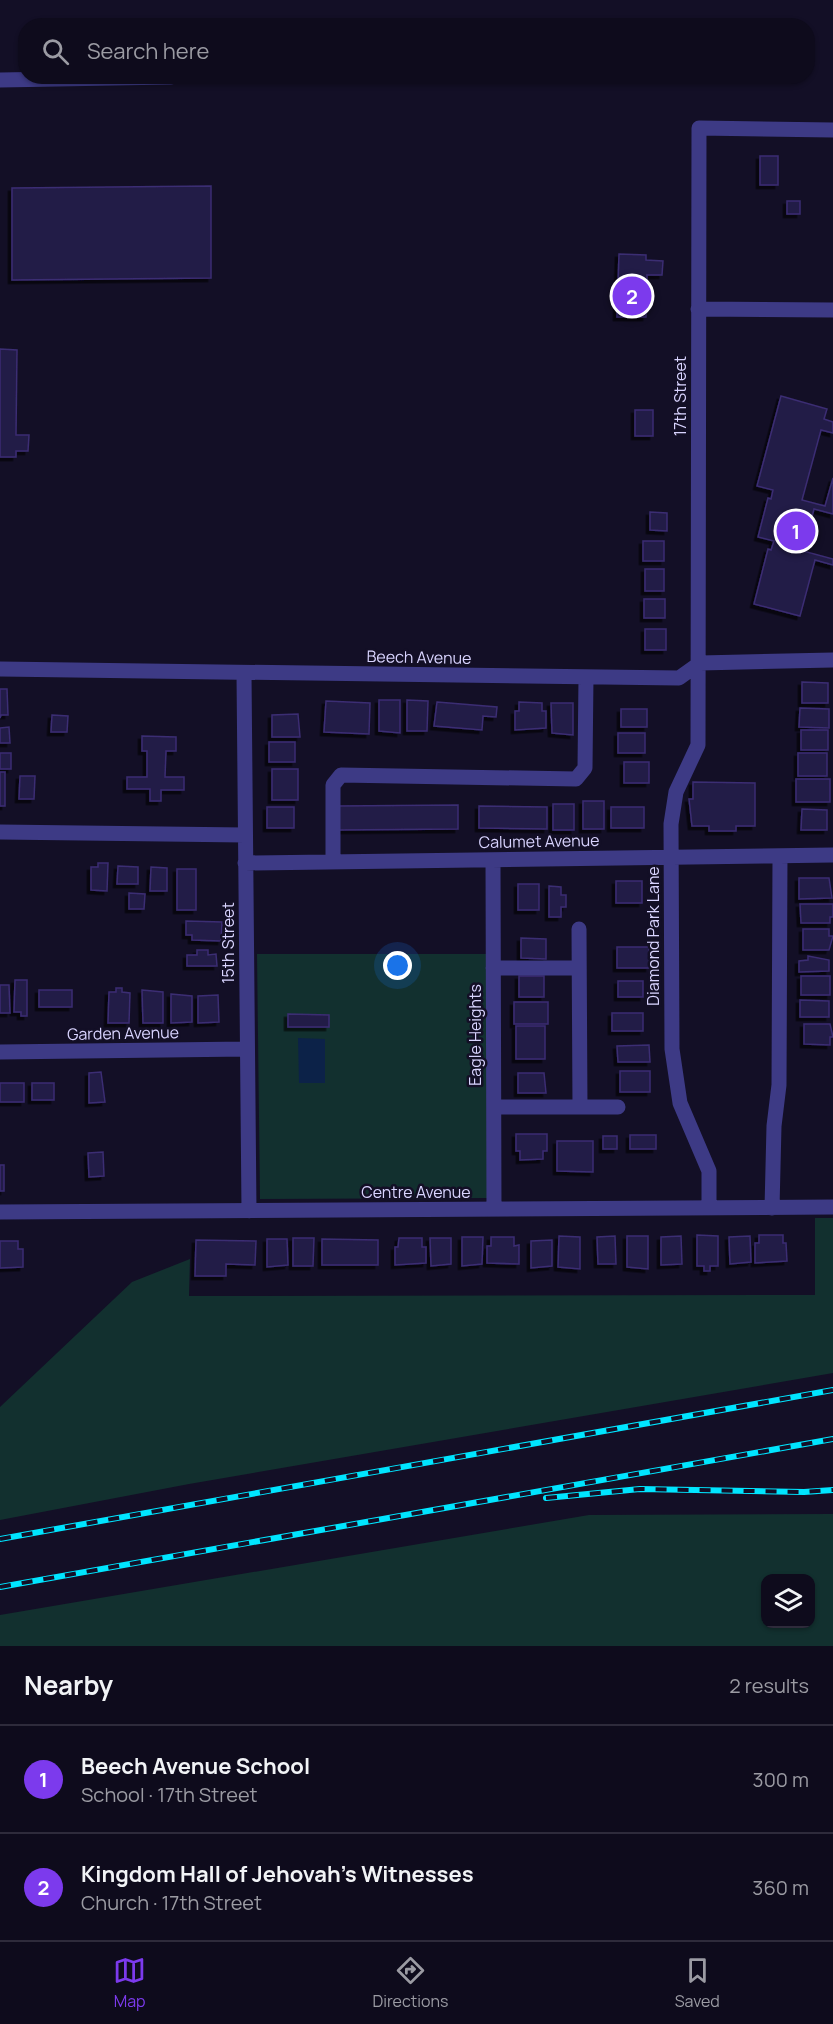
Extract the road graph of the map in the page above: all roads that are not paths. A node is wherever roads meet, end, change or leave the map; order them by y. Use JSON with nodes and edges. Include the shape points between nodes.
{"nodes":[{"id":1,"x":0,"y":80,"type":"edge"},
{"id":2,"x":18,"y":80,"type":"edge"},
{"id":3,"x":833,"y":130,"type":"edge"},
{"id":4,"x":698,"y":309,"type":"junction"},
{"id":5,"x":833,"y":310,"type":"edge"},
{"id":6,"x":833,"y":660,"type":"edge"},
{"id":7,"x":700,"y":663,"type":"junction"},
{"id":8,"x":0,"y":669,"type":"edge"},
{"id":9,"x":244,"y":674,"type":"junction"},
{"id":10,"x":586,"y":677,"type":"junction"},
{"id":11,"x":0,"y":832,"type":"edge"},
{"id":12,"x":245,"y":835,"type":"junction"},
{"id":13,"x":833,"y":855,"type":"edge"},
{"id":14,"x":780,"y":856,"type":"junction"},
{"id":15,"x":671,"y":857,"type":"junction"},
{"id":16,"x":493,"y":860,"type":"junction"},
{"id":17,"x":333,"y":862,"type":"junction"},
{"id":18,"x":245,"y":863,"type":"junction"},
{"id":19,"x":579,"y":929,"type":"dead end"},
{"id":20,"x":493,"y":968,"type":"junction"},
{"id":21,"x":579,"y":968,"type":"junction"},
{"id":22,"x":247,"y":1049,"type":"junction"},
{"id":23,"x":0,"y":1052,"type":"edge"},
{"id":24,"x":494,"y":1107,"type":"junction"},
{"id":25,"x":580,"y":1107,"type":"junction"},
{"id":26,"x":618,"y":1107,"type":"dead end"},
{"id":27,"x":833,"y":1207,"type":"edge"},
{"id":28,"x":709,"y":1208,"type":"junction"},
{"id":29,"x":772,"y":1208,"type":"junction"},
{"id":30,"x":494,"y":1209,"type":"junction"},
{"id":31,"x":249,"y":1211,"type":"junction"},
{"id":32,"x":0,"y":1212,"type":"edge"}],
"edges":[{"from":1,"to":2,"type":"street"},
{"from":3,"to":4,"type":"street","name":"17th Street","via":[[699,128]]},
{"from":4,"to":5,"type":"street"},
{"from":4,"to":7,"type":"street","name":"17th Street"},
{"from":6,"to":7,"type":"street","name":"Beech Avenue"},
{"from":7,"to":10,"type":"street","name":"Beech Avenue","via":[[679,678]]},
{"from":7,"to":15,"type":"street","name":"Diamond Park Lane","via":[[698,745],[676,792]]},
{"from":8,"to":9,"type":"street","name":"Beech Avenue"},
{"from":9,"to":10,"type":"street","name":"Beech Avenue"},
{"from":9,"to":12,"type":"street","name":"15th Street"},
{"from":10,"to":17,"type":"street","via":[[585,768],[576,778],[341,776],[333,785]]},
{"from":11,"to":12,"type":"street"},
{"from":12,"to":18,"type":"street","name":"15th Street"},
{"from":13,"to":14,"type":"street","name":"Calumet Avenue"},
{"from":14,"to":15,"type":"street","name":"Calumet Avenue"},
{"from":14,"to":29,"type":"street","via":[[779,1085],[773,1137]]},
{"from":15,"to":16,"type":"street","name":"Calumet Avenue"},
{"from":15,"to":28,"type":"street","name":"Diamond Park Lane","via":[[672,1049],[680,1103],[709,1171]]},
{"from":16,"to":17,"type":"street","name":"Calumet Avenue"},
{"from":16,"to":20,"type":"street","name":"Eagle Heights"},
{"from":17,"to":18,"type":"street","name":"Calumet Avenue"},
{"from":18,"to":22,"type":"street","name":"15th Street"},
{"from":19,"to":21,"type":"street"},
{"from":20,"to":21,"type":"street"},
{"from":20,"to":24,"type":"street","name":"Eagle Heights"},
{"from":21,"to":25,"type":"street"},
{"from":22,"to":23,"type":"street","name":"Garden Avenue"},
{"from":22,"to":31,"type":"street","name":"15th Street"},
{"from":24,"to":25,"type":"street"},
{"from":24,"to":30,"type":"street","name":"Eagle Heights"},
{"from":25,"to":26,"type":"street"},
{"from":27,"to":29,"type":"street","name":"Centre Avenue"},
{"from":28,"to":29,"type":"street","name":"Centre Avenue"},
{"from":28,"to":30,"type":"street","name":"Centre Avenue"},
{"from":30,"to":31,"type":"street","name":"Centre Avenue"},
{"from":31,"to":32,"type":"street","name":"Centre Avenue"}]}
